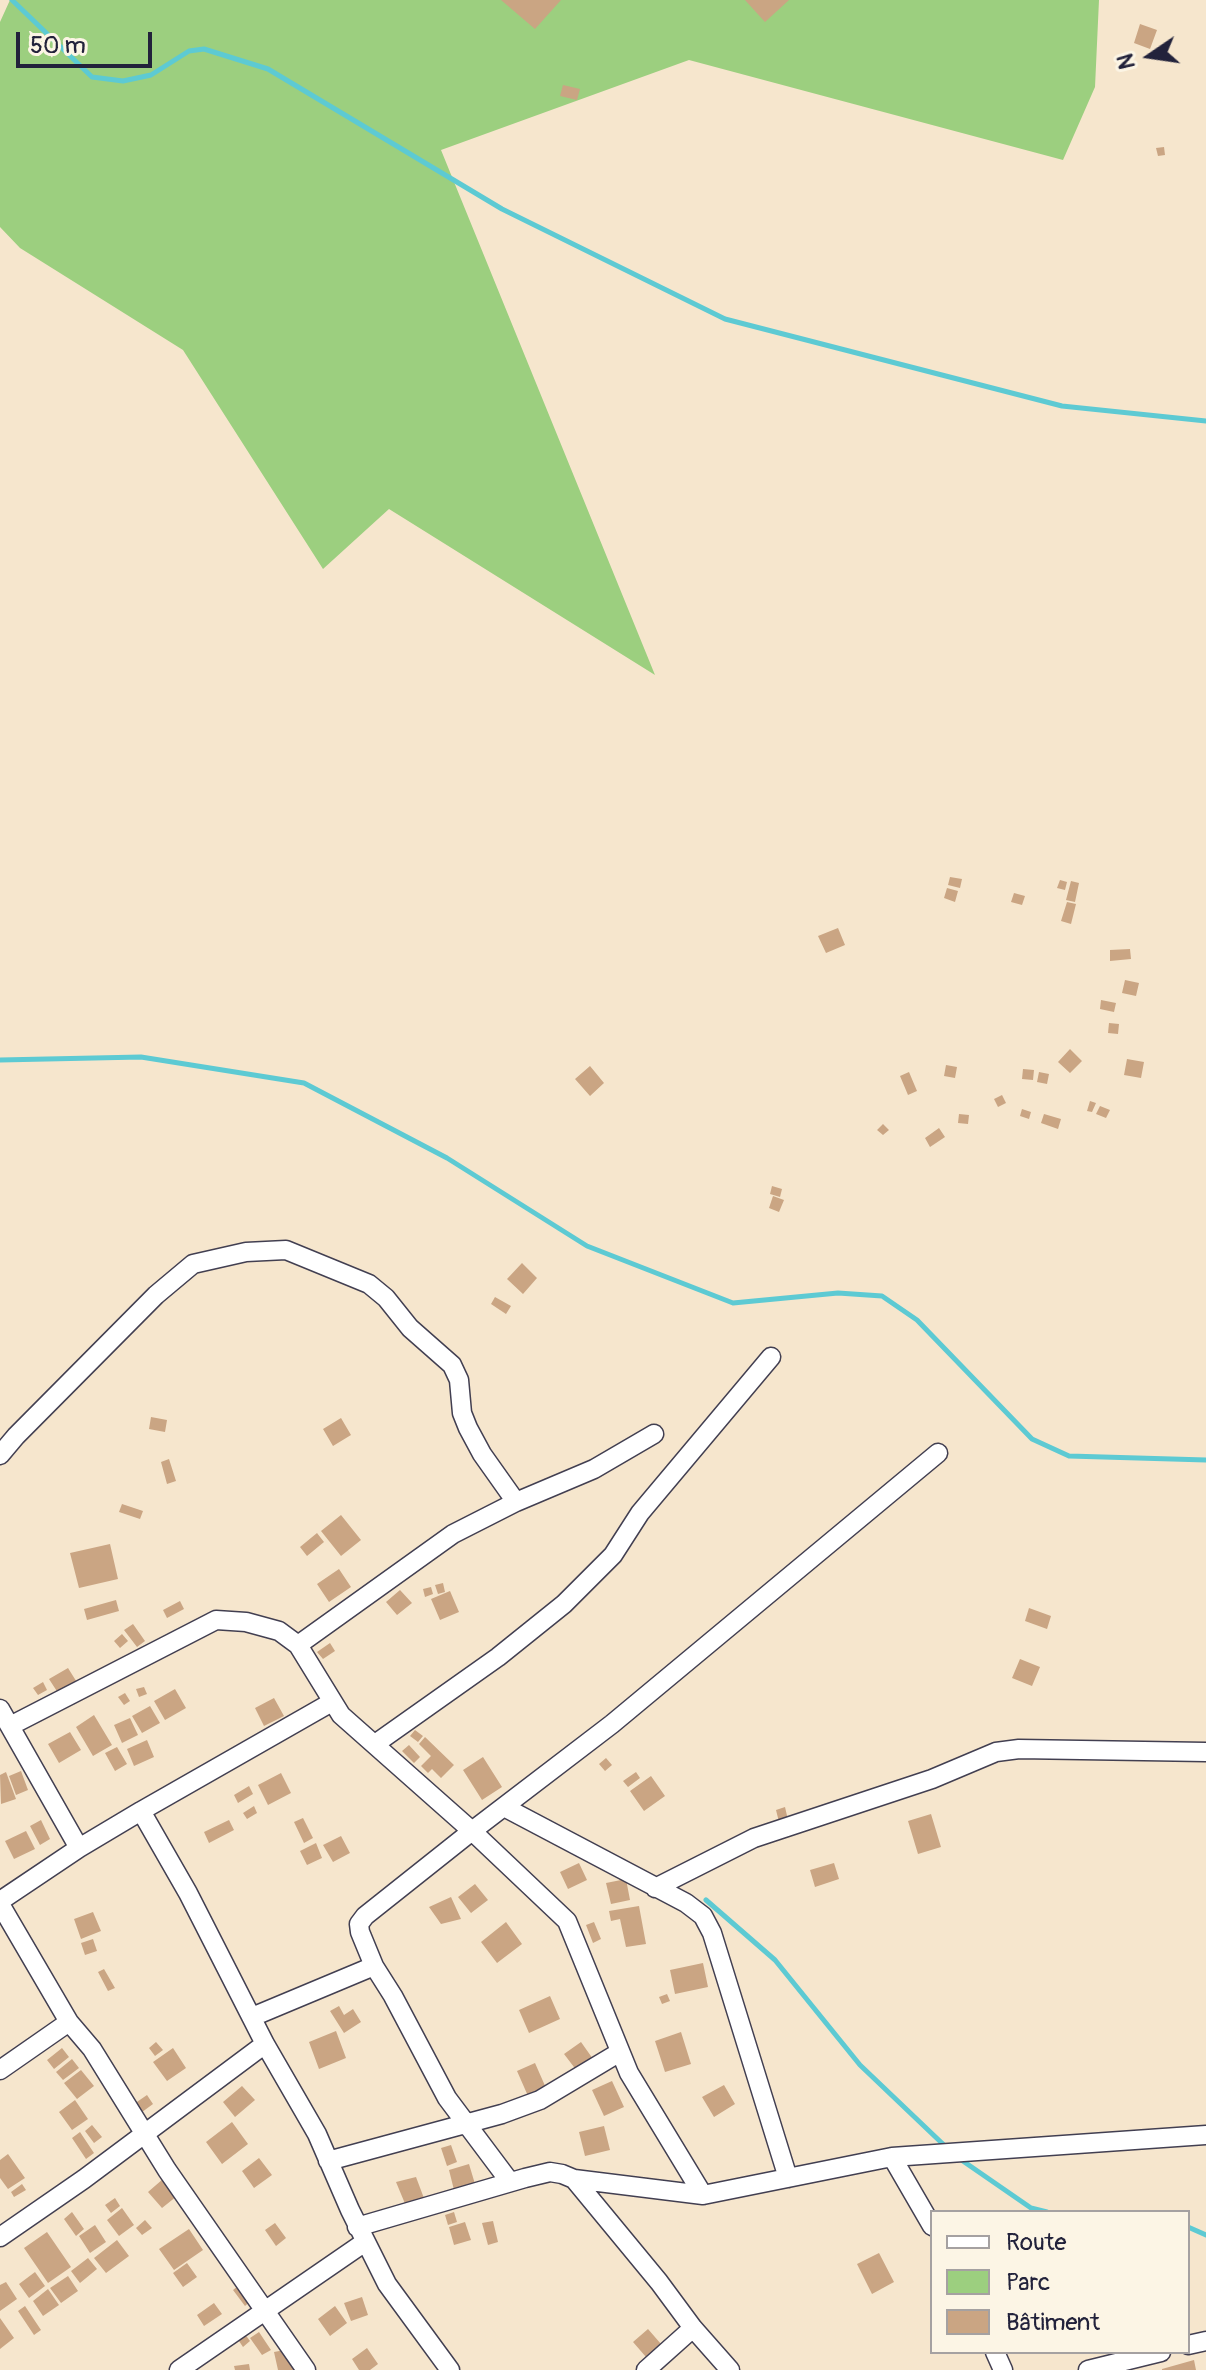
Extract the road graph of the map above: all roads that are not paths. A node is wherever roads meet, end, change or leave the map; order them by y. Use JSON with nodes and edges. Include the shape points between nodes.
{"nodes":[{"id":1,"x":771,"y":1357,"type":"dead end"},
{"id":2,"x":654,"y":1434,"type":"dead end"},
{"id":3,"x":938,"y":1453,"type":"dead end"},
{"id":4,"x":0,"y":1455,"type":"edge"},
{"id":5,"x":516,"y":1502,"type":"junction"},
{"id":6,"x":298,"y":1645,"type":"junction"},
{"id":7,"x":332,"y":1702,"type":"junction"},
{"id":8,"x":0,"y":1709,"type":"edge"},
{"id":9,"x":10,"y":1726,"type":"junction"},
{"id":10,"x":375,"y":1744,"type":"junction"},
{"id":11,"x":1206,"y":1752,"type":"edge"},
{"id":12,"x":504,"y":1807,"type":"junction"},
{"id":13,"x":141,"y":1811,"type":"junction"},
{"id":14,"x":472,"y":1831,"type":"junction"},
{"id":15,"x":79,"y":1848,"type":"junction"},
{"id":16,"x":655,"y":1888,"type":"junction"},
{"id":17,"x":0,"y":1903,"type":"edge"},
{"id":18,"x":374,"y":1966,"type":"junction"},
{"id":19,"x":252,"y":2017,"type":"junction"},
{"id":20,"x":69,"y":2022,"type":"junction"},
{"id":21,"x":265,"y":2044,"type":"junction"},
{"id":22,"x":620,"y":2052,"type":"junction"},
{"id":23,"x":0,"y":2070,"type":"edge"},
{"id":24,"x":465,"y":2124,"type":"junction"},
{"id":25,"x":146,"y":2133,"type":"junction"},
{"id":26,"x":1206,"y":2135,"type":"edge"},
{"id":27,"x":892,"y":2157,"type":"junction"},
{"id":28,"x":328,"y":2161,"type":"junction"},
{"id":29,"x":788,"y":2178,"type":"junction"},
{"id":30,"x":574,"y":2179,"type":"junction"},
{"id":31,"x":510,"y":2182,"type":"junction"},
{"id":32,"x":703,"y":2195,"type":"junction"},
{"id":33,"x":930,"y":2223,"type":"edge"},
{"id":34,"x":361,"y":2235,"type":"junction"},
{"id":35,"x":0,"y":2237,"type":"edge"},
{"id":36,"x":266,"y":2310,"type":"junction"},
{"id":37,"x":693,"y":2328,"type":"junction"},
{"id":38,"x":1157,"y":2354,"type":"edge"},
{"id":39,"x":1139,"y":2364,"type":"edge"},
{"id":40,"x":179,"y":2370,"type":"edge"},
{"id":41,"x":306,"y":2370,"type":"edge"},
{"id":42,"x":450,"y":2370,"type":"edge"},
{"id":43,"x":646,"y":2370,"type":"edge"},
{"id":44,"x":730,"y":2370,"type":"edge"},
{"id":45,"x":1088,"y":2370,"type":"edge"}],
"edges":[{"from":1,"to":10,"type":"street","via":[[640,1513],[613,1555],[564,1604]]},
{"from":2,"to":5,"type":"street","via":[[594,1469]]},
{"from":3,"to":12,"type":"street"},
{"from":4,"to":5,"type":"street","via":[[193,1264],[286,1250],[369,1284],[452,1365],[468,1428]]},
{"from":5,"to":6,"type":"street","via":[[453,1534]]},
{"from":6,"to":7,"type":"street"},
{"from":6,"to":9,"type":"street","via":[[272,1629],[216,1620]]},
{"from":7,"to":10,"type":"street"},
{"from":7,"to":13,"type":"street"},
{"from":8,"to":9,"type":"street"},
{"from":9,"to":15,"type":"street"},
{"from":10,"to":14,"type":"street"},
{"from":11,"to":16,"type":"street","via":[[996,1752],[932,1779],[754,1838]]},
{"from":12,"to":14,"type":"street"},
{"from":12,"to":16,"type":"street"},
{"from":13,"to":15,"type":"street"},
{"from":13,"to":19,"type":"street"},
{"from":14,"to":18,"type":"street","via":[[359,1924]]},
{"from":14,"to":22,"type":"street","via":[[567,1921]]},
{"from":15,"to":17,"type":"street"},
{"from":16,"to":29,"type":"street","via":[[696,1909],[708,1923]]},
{"from":17,"to":20,"type":"street"},
{"from":18,"to":19,"type":"street"},
{"from":18,"to":24,"type":"street"},
{"from":19,"to":21,"type":"street"},
{"from":20,"to":23,"type":"street"},
{"from":20,"to":25,"type":"street"},
{"from":21,"to":25,"type":"street"},
{"from":21,"to":28,"type":"street"},
{"from":22,"to":24,"type":"street","via":[[540,2100]]},
{"from":22,"to":32,"type":"street","via":[[635,2086]]},
{"from":24,"to":28,"type":"street"},
{"from":24,"to":31,"type":"street"},
{"from":25,"to":35,"type":"street"},
{"from":25,"to":36,"type":"street"},
{"from":26,"to":27,"type":"street"},
{"from":27,"to":29,"type":"street"},
{"from":27,"to":33,"type":"street"},
{"from":28,"to":34,"type":"street"},
{"from":29,"to":32,"type":"street"},
{"from":30,"to":31,"type":"street","via":[[550,2172]]},
{"from":30,"to":32,"type":"street"},
{"from":30,"to":37,"type":"street"},
{"from":31,"to":34,"type":"street"},
{"from":34,"to":36,"type":"street"},
{"from":34,"to":42,"type":"street","via":[[387,2284]]},
{"from":36,"to":40,"type":"street"},
{"from":36,"to":41,"type":"street"},
{"from":37,"to":43,"type":"street"},
{"from":37,"to":44,"type":"street"},
{"from":38,"to":39,"type":"street"},
{"from":39,"to":45,"type":"street"}]}
